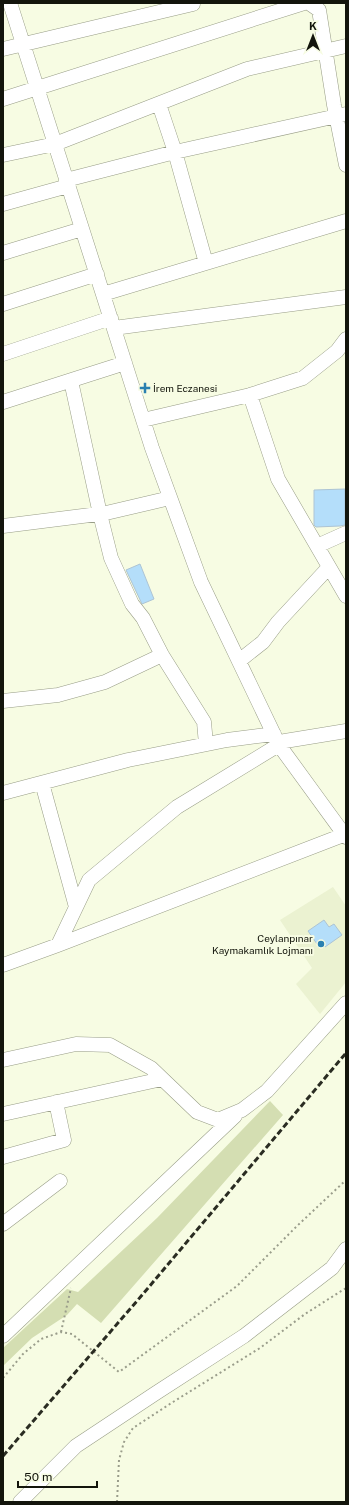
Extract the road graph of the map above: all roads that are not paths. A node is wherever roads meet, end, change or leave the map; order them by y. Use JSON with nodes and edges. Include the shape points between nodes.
{"nodes":[{"id":1,"x":10,"y":3,"type":"edge"},
{"id":2,"x":304,"y":3,"type":"edge"},
{"id":3,"x":308,"y":3,"type":"edge"},
{"id":4,"x":193,"y":4,"type":"dead end"},
{"id":5,"x":23,"y":44,"type":"junction"},
{"id":6,"x":346,"y":46,"type":"edge"},
{"id":7,"x":3,"y":49,"type":"edge"},
{"id":8,"x":325,"y":52,"type":"junction"},
{"id":9,"x":37,"y":89,"type":"junction"},
{"id":10,"x":3,"y":99,"type":"edge"},
{"id":11,"x":159,"y":104,"type":"junction"},
{"id":12,"x":341,"y":115,"type":"edge"},
{"id":13,"x":55,"y":144,"type":"junction"},
{"id":14,"x":175,"y":152,"type":"junction"},
{"id":15,"x":3,"y":155,"type":"edge"},
{"id":16,"x":346,"y":165,"type":"edge"},
{"id":17,"x":67,"y":183,"type":"junction"},
{"id":18,"x":3,"y":204,"type":"edge"},
{"id":19,"x":346,"y":221,"type":"edge"},
{"id":20,"x":82,"y":229,"type":"junction"},
{"id":21,"x":3,"y":253,"type":"edge"},
{"id":22,"x":206,"y":263,"type":"junction"},
{"id":23,"x":97,"y":274,"type":"junction"},
{"id":24,"x":103,"y":294,"type":"junction"},
{"id":25,"x":346,"y":297,"type":"edge"},
{"id":26,"x":3,"y":304,"type":"edge"},
{"id":27,"x":112,"y":323,"type":"junction"},
{"id":28,"x":346,"y":340,"type":"edge"},
{"id":29,"x":3,"y":354,"type":"edge"},
{"id":30,"x":125,"y":363,"type":"junction"},
{"id":31,"x":70,"y":380,"type":"junction"},
{"id":32,"x":250,"y":395,"type":"junction"},
{"id":33,"x":3,"y":402,"type":"edge"},
{"id":34,"x":143,"y":420,"type":"junction"},
{"id":35,"x":170,"y":498,"type":"junction"},
{"id":36,"x":100,"y":514,"type":"junction"},
{"id":37,"x":3,"y":526,"type":"edge"},
{"id":38,"x":346,"y":533,"type":"edge"},
{"id":39,"x":317,"y":546,"type":"junction"},
{"id":40,"x":329,"y":567,"type":"junction"},
{"id":41,"x":346,"y":596,"type":"edge"},
{"id":42,"x":162,"y":655,"type":"junction"},
{"id":43,"x":239,"y":661,"type":"junction"},
{"id":44,"x":3,"y":701,"type":"edge"},
{"id":45,"x":346,"y":731,"type":"edge"},
{"id":46,"x":277,"y":739,"type":"junction"},
{"id":47,"x":206,"y":744,"type":"junction"},
{"id":48,"x":42,"y":783,"type":"junction"},
{"id":49,"x":3,"y":793,"type":"edge"},
{"id":50,"x":345,"y":835,"type":"edge"},
{"id":51,"x":76,"y":907,"type":"junction"},
{"id":52,"x":58,"y":945,"type":"junction"},
{"id":53,"x":4,"y":961,"type":"edge"},
{"id":54,"x":346,"y":1003,"type":"edge"},
{"id":55,"x":3,"y":1060,"type":"edge"},
{"id":56,"x":162,"y":1079,"type":"junction"},
{"id":57,"x":56,"y":1102,"type":"junction"},
{"id":58,"x":242,"y":1110,"type":"junction"},
{"id":59,"x":3,"y":1114,"type":"edge"},
{"id":60,"x":3,"y":1157,"type":"edge"},
{"id":61,"x":60,"y":1181,"type":"dead end"},
{"id":62,"x":3,"y":1224,"type":"edge"},
{"id":63,"x":346,"y":1249,"type":"edge"},
{"id":64,"x":3,"y":1336,"type":"edge"},
{"id":65,"x":20,"y":1502,"type":"edge"}],
"edges":[{"from":1,"to":5,"type":"street"},
{"from":2,"to":9,"type":"street"},
{"from":3,"to":8,"type":"street","via":[[319,10]]},
{"from":4,"to":5,"type":"street"},
{"from":5,"to":7,"type":"street"},
{"from":5,"to":9,"type":"street"},
{"from":6,"to":8,"type":"street"},
{"from":8,"to":11,"type":"street","via":[[247,70]]},
{"from":8,"to":12,"type":"street"},
{"from":9,"to":10,"type":"street"},
{"from":9,"to":13,"type":"street"},
{"from":11,"to":13,"type":"street"},
{"from":11,"to":14,"type":"street"},
{"from":12,"to":14,"type":"street"},
{"from":12,"to":16,"type":"street"},
{"from":13,"to":15,"type":"street"},
{"from":13,"to":17,"type":"street"},
{"from":14,"to":17,"type":"street"},
{"from":14,"to":22,"type":"street"},
{"from":17,"to":18,"type":"street"},
{"from":17,"to":20,"type":"street"},
{"from":19,"to":22,"type":"street"},
{"from":20,"to":21,"type":"street"},
{"from":20,"to":23,"type":"street"},
{"from":22,"to":24,"type":"street"},
{"from":23,"to":24,"type":"street"},
{"from":23,"to":26,"type":"street"},
{"from":24,"to":27,"type":"street"},
{"from":25,"to":27,"type":"street"},
{"from":27,"to":29,"type":"street"},
{"from":27,"to":30,"type":"street"},
{"from":28,"to":32,"type":"street","via":[[337,351],[303,378]]},
{"from":30,"to":31,"type":"street"},
{"from":30,"to":34,"type":"street"},
{"from":31,"to":33,"type":"street"},
{"from":31,"to":36,"type":"street"},
{"from":32,"to":34,"type":"street"},
{"from":32,"to":39,"type":"street","via":[[278,479]]},
{"from":34,"to":35,"type":"street"},
{"from":35,"to":36,"type":"street"},
{"from":35,"to":43,"type":"street","via":[[201,582]]},
{"from":36,"to":37,"type":"street"},
{"from":36,"to":42,"type":"street","via":[[111,558],[132,604]]},
{"from":38,"to":39,"type":"street"},
{"from":39,"to":40,"type":"street"},
{"from":40,"to":41,"type":"street"},
{"from":40,"to":43,"type":"street","via":[[263,642]]},
{"from":42,"to":44,"type":"street","via":[[105,682],[58,695]]},
{"from":42,"to":47,"type":"street","via":[[204,722]]},
{"from":43,"to":46,"type":"street"},
{"from":45,"to":46,"type":"street","via":[[285,742]]},
{"from":46,"to":47,"type":"street","via":[[227,740]]},
{"from":46,"to":50,"type":"street"},
{"from":46,"to":51,"type":"street","via":[[177,806],[89,880]]},
{"from":47,"to":48,"type":"street","via":[[128,760]]},
{"from":48,"to":49,"type":"street"},
{"from":48,"to":51,"type":"street"},
{"from":50,"to":52,"type":"street"},
{"from":51,"to":52,"type":"street"},
{"from":52,"to":53,"type":"street"},
{"from":54,"to":58,"type":"street","via":[[267,1091]]},
{"from":55,"to":56,"type":"street","via":[[76,1044],[110,1045],[151,1068]]},
{"from":56,"to":57,"type":"street"},
{"from":56,"to":58,"type":"street","via":[[197,1112],[218,1120]]},
{"from":57,"to":59,"type":"street"},
{"from":57,"to":60,"type":"street","via":[[64,1140]]},
{"from":58,"to":64,"type":"street"},
{"from":61,"to":62,"type":"street"},
{"from":63,"to":65,"type":"street","via":[[332,1268],[244,1336],[76,1446]]}]}
